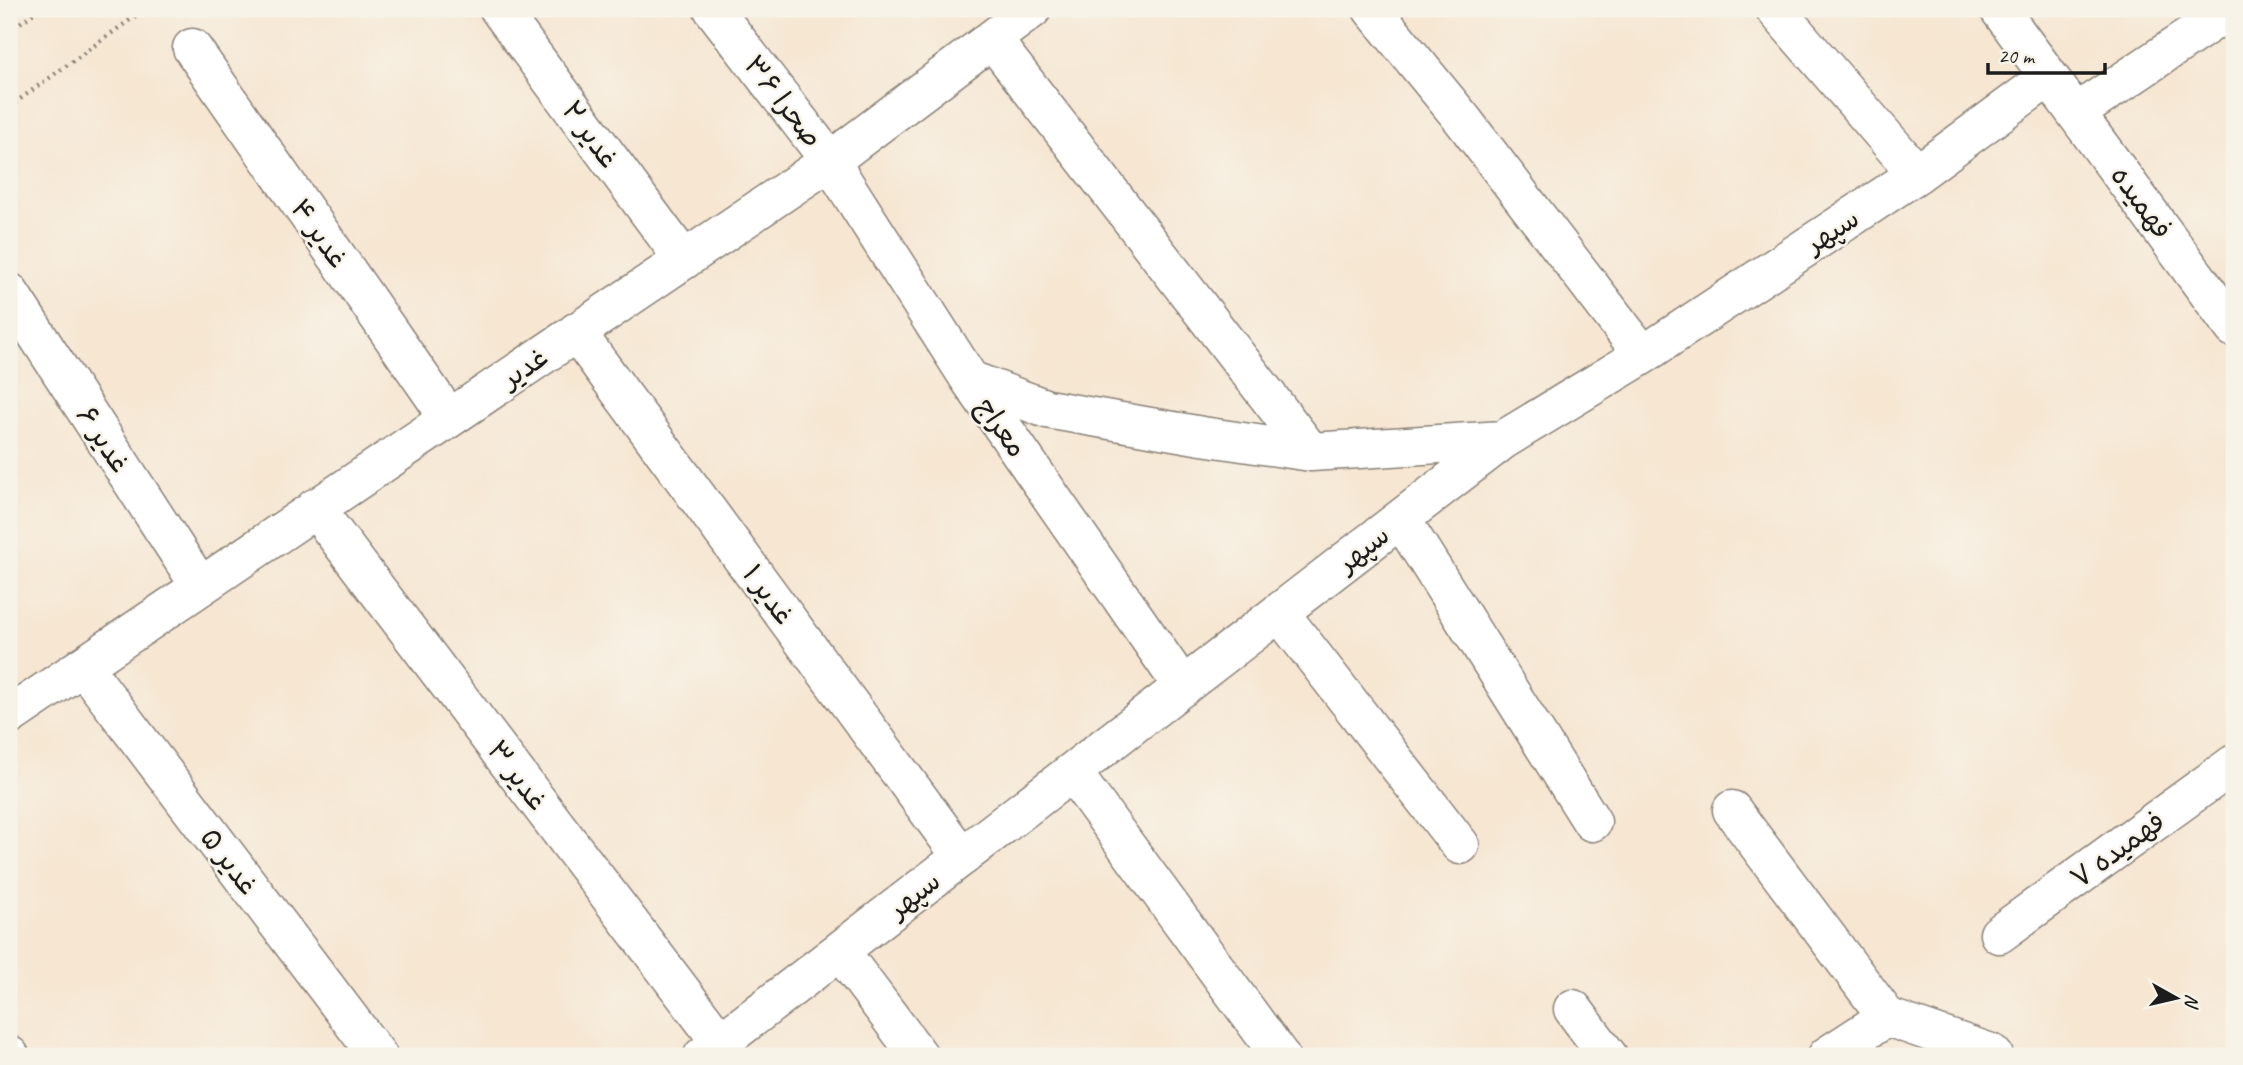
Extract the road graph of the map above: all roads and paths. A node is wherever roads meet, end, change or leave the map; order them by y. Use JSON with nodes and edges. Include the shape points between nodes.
{"nodes":[{"id":1,"x":39,"y":9,"type":"edge"},
{"id":2,"x":145,"y":9,"type":"edge"},
{"id":3,"x":499,"y":9,"type":"edge"},
{"id":4,"x":713,"y":9,"type":"edge"},
{"id":5,"x":1032,"y":9,"type":"edge"},
{"id":6,"x":1371,"y":9,"type":"edge"},
{"id":7,"x":1775,"y":9,"type":"edge"},
{"id":8,"x":1999,"y":9,"type":"edge"},
{"id":9,"x":2231,"y":9,"type":"edge"},
{"id":10,"x":9,"y":31,"type":"edge"},
{"id":11,"x":992,"y":39,"type":"junction"},
{"id":12,"x":192,"y":48,"type":"dead end"},
{"id":13,"x":2049,"y":77,"type":"junction"},
{"id":14,"x":9,"y":107,"type":"edge"},
{"id":15,"x":2076,"y":113,"type":"junction"},
{"id":16,"x":830,"y":161,"type":"junction"},
{"id":17,"x":1917,"y":174,"type":"junction"},
{"id":18,"x":684,"y":260,"type":"junction"},
{"id":19,"x":9,"y":292,"type":"edge"},
{"id":20,"x":2234,"y":328,"type":"edge"},
{"id":21,"x":576,"y":332,"type":"junction"},
{"id":22,"x":1643,"y":355,"type":"junction"},
{"id":23,"x":970,"y":380,"type":"junction"},
{"id":24,"x":449,"y":418,"type":"junction"},
{"id":25,"x":1503,"y":440,"type":"junction"},
{"id":26,"x":1311,"y":452,"type":"junction"},
{"id":27,"x":316,"y":508,"type":"junction"},
{"id":28,"x":1401,"y":519,"type":"junction"},
{"id":29,"x":200,"y":586,"type":"junction"},
{"id":30,"x":1279,"y":612,"type":"junction"},
{"id":31,"x":83,"y":666,"type":"junction"},
{"id":32,"x":1183,"y":687,"type":"junction"},
{"id":33,"x":9,"y":716,"type":"edge"},
{"id":34,"x":2234,"y":764,"type":"edge"},
{"id":35,"x":1072,"y":772,"type":"junction"},
{"id":36,"x":1731,"y":810,"type":"dead end"},
{"id":37,"x":1592,"y":822,"type":"dead end"},
{"id":38,"x":1460,"y":845,"type":"dead end"},
{"id":39,"x":962,"y":857,"type":"junction"},
{"id":40,"x":1999,"y":934,"type":"dead end"},
{"id":41,"x":840,"y":951,"type":"junction"},
{"id":42,"x":1573,"y":1009,"type":"dead end"},
{"id":43,"x":1887,"y":1017,"type":"junction"},
{"id":44,"x":712,"y":1049,"type":"edge"},
{"id":45,"x":378,"y":1056,"type":"edge"},
{"id":46,"x":919,"y":1056,"type":"edge"},
{"id":47,"x":1280,"y":1056,"type":"edge"},
{"id":48,"x":1608,"y":1056,"type":"edge"},
{"id":49,"x":1827,"y":1056,"type":"edge"},
{"id":50,"x":1994,"y":1056,"type":"edge"}],
"edges":[{"from":1,"to":10,"type":"path"},
{"from":2,"to":14,"type":"path"},
{"from":3,"to":18,"type":"street","name":"غدیر ۲"},
{"from":4,"to":16,"type":"street","name":"صحرا ۳۶"},
{"from":5,"to":11,"type":"street","name":"غدیر"},
{"from":6,"to":22,"type":"street","via":[[1463,120]]},
{"from":7,"to":17,"type":"street"},
{"from":8,"to":13,"type":"street","name":"فهمیده"},
{"from":9,"to":15,"type":"street"},
{"from":11,"to":16,"type":"street","name":"غدیر"},
{"from":11,"to":26,"type":"street"},
{"from":12,"to":24,"type":"street","name":"غدیر ۴"},
{"from":13,"to":15,"type":"street","name":"فهمیده"},
{"from":13,"to":17,"type":"street","name":"سپهر"},
{"from":15,"to":20,"type":"street","name":"فهمیده"},
{"from":16,"to":18,"type":"street","name":"غدیر"},
{"from":16,"to":23,"type":"street","name":"معراج"},
{"from":17,"to":22,"type":"street","name":"سپهر"},
{"from":18,"to":21,"type":"street","name":"غدیر"},
{"from":19,"to":29,"type":"street","name":"غدیر ۶"},
{"from":21,"to":24,"type":"street","name":"غدیر"},
{"from":21,"to":39,"type":"street","name":"غدیر ۱"},
{"from":22,"to":25,"type":"street","name":"سپهر"},
{"from":23,"to":26,"type":"street","via":[[1047,409]]},
{"from":23,"to":32,"type":"street","name":"معراج"},
{"from":24,"to":27,"type":"street","name":"غدیر"},
{"from":25,"to":26,"type":"street"},
{"from":25,"to":28,"type":"street","name":"سپهر"},
{"from":27,"to":29,"type":"street","name":"غدیر"},
{"from":27,"to":44,"type":"street","name":"غدیر ۳"},
{"from":28,"to":30,"type":"street","name":"سپهر"},
{"from":28,"to":37,"type":"street"},
{"from":29,"to":31,"type":"street","name":"غدیر"},
{"from":30,"to":32,"type":"street","name":"سپهر"},
{"from":30,"to":38,"type":"street"},
{"from":31,"to":33,"type":"street","name":"غدیر"},
{"from":31,"to":45,"type":"street","name":"غدیر ۵"},
{"from":32,"to":35,"type":"street","name":"سپهر"},
{"from":34,"to":40,"type":"street","name":"فهمیده ۷"},
{"from":35,"to":39,"type":"street","name":"سپهر"},
{"from":35,"to":47,"type":"street"},
{"from":36,"to":43,"type":"street"},
{"from":39,"to":41,"type":"street","name":"سپهر"},
{"from":41,"to":44,"type":"street","name":"سپهر"},
{"from":41,"to":46,"type":"street"},
{"from":42,"to":48,"type":"street"},
{"from":43,"to":49,"type":"street"},
{"from":43,"to":50,"type":"street"}]}
